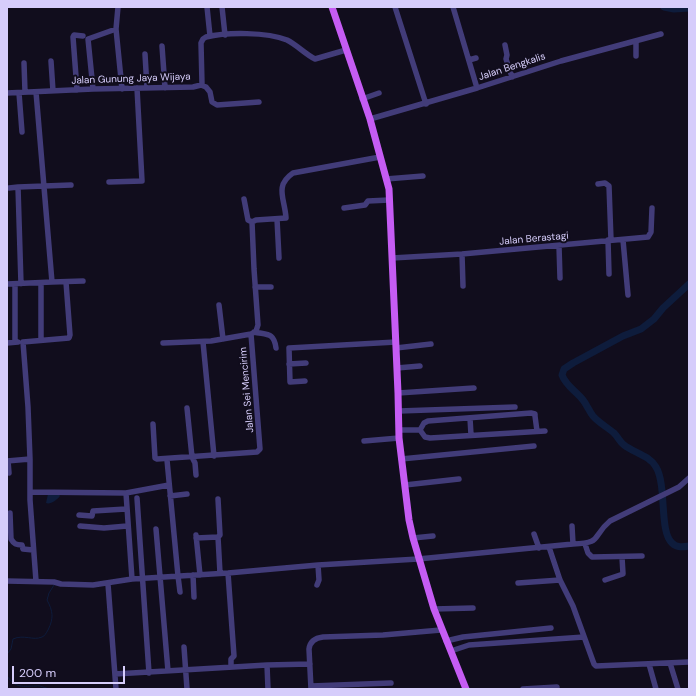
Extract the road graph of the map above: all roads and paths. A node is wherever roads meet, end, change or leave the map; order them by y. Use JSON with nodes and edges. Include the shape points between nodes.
{"nodes":[{"id":1,"x":118,"y":7,"type":"edge"},
{"id":2,"x":207,"y":7,"type":"edge"},
{"id":3,"x":222,"y":7,"type":"edge"},
{"id":4,"x":332,"y":7,"type":"edge"},
{"id":5,"x":395,"y":7,"type":"edge"},
{"id":6,"x":453,"y":7,"type":"edge"},
{"id":7,"x":116,"y":29,"type":"junction"},
{"id":8,"x":661,"y":34,"type":"dead end"},
{"id":9,"x":225,"y":35,"type":"junction"},
{"id":10,"x":83,"y":36,"type":"dead end"},
{"id":11,"x":210,"y":36,"type":"junction"},
{"id":12,"x":636,"y":41,"type":"junction"},
{"id":13,"x":162,"y":46,"type":"dead end"},
{"id":14,"x":505,"y":46,"type":"dead end"},
{"id":15,"x":346,"y":50,"type":"junction"},
{"id":16,"x":145,"y":54,"type":"dead end"},
{"id":17,"x":636,"y":56,"type":"dead end"},
{"id":18,"x":476,"y":58,"type":"dead end"},
{"id":19,"x":469,"y":60,"type":"junction"},
{"id":20,"x":51,"y":61,"type":"dead end"},
{"id":21,"x":24,"y":63,"type":"dead end"},
{"id":22,"x":512,"y":77,"type":"junction"},
{"id":23,"x":201,"y":85,"type":"junction"},
{"id":24,"x":137,"y":88,"type":"junction"},
{"id":25,"x":147,"y":88,"type":"junction"},
{"id":26,"x":165,"y":88,"type":"junction"},
{"id":27,"x":477,"y":88,"type":"junction"},
{"id":28,"x":93,"y":89,"type":"junction"},
{"id":29,"x":122,"y":89,"type":"junction"},
{"id":30,"x":77,"y":90,"type":"junction"},
{"id":31,"x":53,"y":91,"type":"junction"},
{"id":32,"x":25,"y":92,"type":"junction"},
{"id":33,"x":36,"y":92,"type":"junction"},
{"id":34,"x":7,"y":93,"type":"edge"},
{"id":35,"x":19,"y":93,"type":"junction"},
{"id":36,"x":379,"y":93,"type":"dead end"},
{"id":37,"x":362,"y":99,"type":"junction"},
{"id":38,"x":259,"y":102,"type":"dead end"},
{"id":39,"x":426,"y":104,"type":"junction"},
{"id":40,"x":370,"y":119,"type":"junction"},
{"id":41,"x":22,"y":132,"type":"dead end"},
{"id":42,"x":380,"y":157,"type":"junction"},
{"id":43,"x":423,"y":176,"type":"dead end"},
{"id":44,"x":386,"y":179,"type":"junction"},
{"id":45,"x":109,"y":182,"type":"dead end"},
{"id":46,"x":71,"y":184,"type":"dead end"},
{"id":47,"x":598,"y":184,"type":"dead end"},
{"id":48,"x":45,"y":186,"type":"junction"},
{"id":49,"x":18,"y":187,"type":"junction"},
{"id":50,"x":9,"y":188,"type":"dead end"},
{"id":51,"x":244,"y":199,"type":"dead end"},
{"id":52,"x":389,"y":200,"type":"junction"},
{"id":53,"x":344,"y":208,"type":"dead end"},
{"id":54,"x":652,"y":208,"type":"dead end"},
{"id":55,"x":277,"y":219,"type":"junction"},
{"id":56,"x":252,"y":222,"type":"junction"},
{"id":57,"x":609,"y":240,"type":"junction"},
{"id":58,"x":623,"y":240,"type":"junction"},
{"id":59,"x":559,"y":246,"type":"junction"},
{"id":60,"x":462,"y":254,"type":"junction"},
{"id":61,"x":279,"y":258,"type":"dead end"},
{"id":62,"x":392,"y":258,"type":"junction"},
{"id":63,"x":609,"y":274,"type":"dead end"},
{"id":64,"x":560,"y":278,"type":"dead end"},
{"id":65,"x":83,"y":281,"type":"dead end"},
{"id":66,"x":52,"y":282,"type":"junction"},
{"id":67,"x":66,"y":282,"type":"junction"},
{"id":68,"x":41,"y":283,"type":"junction"},
{"id":69,"x":7,"y":284,"type":"edge"},
{"id":70,"x":18,"y":284,"type":"junction"},
{"id":71,"x":271,"y":286,"type":"dead end"},
{"id":72,"x":463,"y":286,"type":"dead end"},
{"id":73,"x":255,"y":287,"type":"junction"},
{"id":74,"x":628,"y":294,"type":"dead end"},
{"id":75,"x":219,"y":304,"type":"dead end"},
{"id":76,"x":252,"y":333,"type":"junction"},
{"id":77,"x":223,"y":339,"type":"junction"},
{"id":78,"x":40,"y":340,"type":"junction"},
{"id":79,"x":15,"y":342,"type":"junction"},
{"id":80,"x":23,"y":342,"type":"junction"},
{"id":81,"x":203,"y":342,"type":"junction"},
{"id":82,"x":7,"y":343,"type":"edge"},
{"id":83,"x":163,"y":343,"type":"dead end"},
{"id":84,"x":431,"y":344,"type":"dead end"},
{"id":85,"x":396,"y":345,"type":"junction"},
{"id":86,"x":276,"y":348,"type":"dead end"},
{"id":87,"x":289,"y":364,"type":"junction"},
{"id":88,"x":306,"y":364,"type":"dead end"},
{"id":89,"x":420,"y":366,"type":"dead end"},
{"id":90,"x":397,"y":368,"type":"junction"},
{"id":91,"x":304,"y":381,"type":"dead end"},
{"id":92,"x":474,"y":388,"type":"dead end"},
{"id":93,"x":398,"y":392,"type":"junction"},
{"id":94,"x":515,"y":407,"type":"dead end"},
{"id":95,"x":187,"y":408,"type":"dead end"},
{"id":96,"x":399,"y":411,"type":"junction"},
{"id":97,"x":470,"y":418,"type":"junction"},
{"id":98,"x":153,"y":424,"type":"dead end"},
{"id":99,"x":399,"y":430,"type":"junction"},
{"id":100,"x":420,"y":430,"type":"junction"},
{"id":101,"x":536,"y":431,"type":"junction"},
{"id":102,"x":545,"y":431,"type":"dead end"},
{"id":103,"x":471,"y":435,"type":"junction"},
{"id":104,"x":399,"y":438,"type":"junction"},
{"id":105,"x":364,"y":441,"type":"dead end"},
{"id":106,"x":534,"y":446,"type":"dead end"},
{"id":107,"x":214,"y":456,"type":"junction"},
{"id":108,"x":192,"y":457,"type":"junction"},
{"id":109,"x":30,"y":459,"type":"junction"},
{"id":110,"x":401,"y":459,"type":"junction"},
{"id":111,"x":8,"y":460,"type":"edge"},
{"id":112,"x":168,"y":460,"type":"junction"},
{"id":113,"x":9,"y":473,"type":"dead end"},
{"id":114,"x":196,"y":475,"type":"dead end"},
{"id":115,"x":459,"y":478,"type":"dead end"},
{"id":116,"x":689,"y":478,"type":"edge"},
{"id":117,"x":169,"y":485,"type":"junction"},
{"id":118,"x":405,"y":485,"type":"junction"},
{"id":119,"x":30,"y":492,"type":"junction"},
{"id":120,"x":126,"y":493,"type":"junction"},
{"id":121,"x":187,"y":494,"type":"dead end"},
{"id":122,"x":170,"y":496,"type":"junction"},
{"id":123,"x":137,"y":498,"type":"dead end"},
{"id":124,"x":218,"y":499,"type":"dead end"},
{"id":125,"x":126,"y":509,"type":"junction"},
{"id":126,"x":10,"y":513,"type":"dead end"},
{"id":127,"x":79,"y":515,"type":"dead end"},
{"id":128,"x":80,"y":526,"type":"dead end"},
{"id":129,"x":127,"y":526,"type":"junction"},
{"id":130,"x":572,"y":526,"type":"dead end"},
{"id":131,"x":156,"y":529,"type":"dead end"},
{"id":132,"x":534,"y":534,"type":"dead end"},
{"id":133,"x":433,"y":536,"type":"dead end"},
{"id":134,"x":218,"y":537,"type":"junction"},
{"id":135,"x":412,"y":538,"type":"junction"},
{"id":136,"x":573,"y":544,"type":"junction"},
{"id":137,"x":585,"y":544,"type":"junction"},
{"id":138,"x":549,"y":547,"type":"junction"},
{"id":139,"x":539,"y":548,"type":"junction"},
{"id":140,"x":33,"y":550,"type":"junction"},
{"id":141,"x":642,"y":556,"type":"dead end"},
{"id":142,"x":622,"y":557,"type":"junction"},
{"id":143,"x":418,"y":559,"type":"junction"},
{"id":144,"x":318,"y":565,"type":"junction"},
{"id":145,"x":220,"y":573,"type":"junction"},
{"id":146,"x":228,"y":573,"type":"junction"},
{"id":147,"x":193,"y":575,"type":"junction"},
{"id":148,"x":200,"y":575,"type":"junction"},
{"id":149,"x":178,"y":576,"type":"junction"},
{"id":150,"x":160,"y":578,"type":"junction"},
{"id":151,"x":132,"y":579,"type":"junction"},
{"id":152,"x":142,"y":579,"type":"junction"},
{"id":153,"x":560,"y":580,"type":"junction"},
{"id":154,"x":605,"y":580,"type":"dead end"},
{"id":155,"x":7,"y":581,"type":"edge"},
{"id":156,"x":36,"y":581,"type":"junction"},
{"id":157,"x":518,"y":583,"type":"dead end"},
{"id":158,"x":108,"y":584,"type":"junction"},
{"id":159,"x":317,"y":586,"type":"dead end"},
{"id":160,"x":180,"y":592,"type":"dead end"},
{"id":161,"x":194,"y":597,"type":"dead end"},
{"id":162,"x":474,"y":608,"type":"dead end"},
{"id":163,"x":434,"y":609,"type":"junction"},
{"id":164,"x":551,"y":628,"type":"dead end"},
{"id":165,"x":441,"y":630,"type":"junction"},
{"id":166,"x":584,"y":637,"type":"junction"},
{"id":167,"x":446,"y":641,"type":"junction"},
{"id":168,"x":184,"y":647,"type":"dead end"},
{"id":169,"x":451,"y":651,"type":"junction"},
{"id":170,"x":689,"y":662,"type":"edge"},
{"id":171,"x":670,"y":663,"type":"junction"},
{"id":172,"x":310,"y":664,"type":"junction"},
{"id":173,"x":649,"y":664,"type":"junction"},
{"id":174,"x":267,"y":665,"type":"junction"},
{"id":175,"x":231,"y":667,"type":"junction"},
{"id":176,"x":185,"y":670,"type":"junction"},
{"id":177,"x":168,"y":671,"type":"junction"},
{"id":178,"x":149,"y":673,"type":"junction"},
{"id":179,"x":115,"y":674,"type":"junction"},
{"id":180,"x":391,"y":683,"type":"dead end"},
{"id":181,"x":311,"y":687,"type":"edge"},
{"id":182,"x":557,"y":688,"type":"dead end"},
{"id":183,"x":116,"y":689,"type":"edge"},
{"id":184,"x":187,"y":689,"type":"edge"},
{"id":185,"x":268,"y":689,"type":"edge"},
{"id":186,"x":466,"y":689,"type":"edge"},
{"id":187,"x":523,"y":689,"type":"edge"},
{"id":188,"x":656,"y":689,"type":"edge"},
{"id":189,"x":678,"y":689,"type":"edge"}],
"edges":[{"from":1,"to":7,"type":"street"},
{"from":2,"to":11,"type":"street"},
{"from":3,"to":9,"type":"street"},
{"from":4,"to":15,"type":"main road"},
{"from":5,"to":39,"type":"street"},
{"from":6,"to":19,"type":"street"},
{"from":7,"to":28,"type":"street","via":[[88,39]]},
{"from":7,"to":29,"type":"street"},
{"from":8,"to":12,"type":"street","name":"Jalan Bengkalis"},
{"from":9,"to":11,"type":"street"},
{"from":9,"to":15,"type":"street","via":[[273,36],[286,40],[315,59]]},
{"from":10,"to":30,"type":"street","via":[[73,37]]},
{"from":11,"to":23,"type":"street","name":"Jalan Gunung Jaya Wijaya","via":[[201,43]]},
{"from":12,"to":17,"type":"street"},
{"from":12,"to":22,"type":"street","name":"Jalan Bengkalis"},
{"from":13,"to":26,"type":"street"},
{"from":14,"to":22,"type":"street"},
{"from":15,"to":37,"type":"main road"},
{"from":16,"to":25,"type":"street"},
{"from":18,"to":19,"type":"street"},
{"from":19,"to":27,"type":"street"},
{"from":20,"to":31,"type":"street"},
{"from":21,"to":32,"type":"street"},
{"from":22,"to":27,"type":"street","name":"Jalan Bengkalis"},
{"from":23,"to":26,"type":"street","name":"Jalan Gunung Jaya Wijaya"},
{"from":23,"to":38,"type":"street","via":[[206,87],[212,102],[217,105]]},
{"from":24,"to":25,"type":"street","name":"Jalan Gunung Jaya Wijaya"},
{"from":24,"to":29,"type":"street","name":"Jalan Gunung Jaya Wijaya"},
{"from":24,"to":45,"type":"street","via":[[142,181]]},
{"from":25,"to":26,"type":"street","name":"Jalan Gunung Jaya Wijaya"},
{"from":27,"to":39,"type":"street","name":"Jalan Bengkalis"},
{"from":28,"to":29,"type":"street","name":"Jalan Gunung Jaya Wijaya"},
{"from":28,"to":30,"type":"street","name":"Jalan Gunung Jaya Wijaya"},
{"from":30,"to":31,"type":"street","name":"Jalan Gunung Jaya Wijaya"},
{"from":31,"to":33,"type":"street","name":"Jalan Gunung Jaya Wijaya"},
{"from":32,"to":33,"type":"street","name":"Jalan Gunung Jaya Wijaya"},
{"from":32,"to":35,"type":"street","name":"Jalan Gunung Jaya Wijaya"},
{"from":33,"to":48,"type":"street"},
{"from":34,"to":35,"type":"street","name":"Jalan Gunung Jaya Wijaya"},
{"from":35,"to":41,"type":"street"},
{"from":36,"to":37,"type":"street"},
{"from":37,"to":40,"type":"main road"},
{"from":39,"to":40,"type":"street","name":"Jalan Bengkalis"},
{"from":40,"to":42,"type":"main road"},
{"from":42,"to":44,"type":"main road"},
{"from":42,"to":55,"type":"street","via":[[293,173],[286,178],[282,187],[286,218]]},
{"from":43,"to":44,"type":"street"},
{"from":44,"to":52,"type":"main road"},
{"from":46,"to":48,"type":"street"},
{"from":47,"to":57,"type":"street","via":[[605,183],[609,186]]},
{"from":48,"to":49,"type":"street"},
{"from":48,"to":66,"type":"street"},
{"from":49,"to":50,"type":"street"},
{"from":49,"to":70,"type":"street"},
{"from":51,"to":56,"type":"street","name":"Jalan Sei Mencirim","via":[[248,220]]},
{"from":52,"to":53,"type":"street","via":[[368,201],[365,205]]},
{"from":52,"to":62,"type":"main road"},
{"from":54,"to":58,"type":"street","name":"Jalan Berastagi","via":[[649,236]]},
{"from":55,"to":56,"type":"street"},
{"from":55,"to":61,"type":"street"},
{"from":56,"to":73,"type":"street","name":"Jalan Sei Mencirim"},
{"from":57,"to":58,"type":"street","name":"Jalan Berastagi"},
{"from":57,"to":59,"type":"street","name":"Jalan Berastagi"},
{"from":57,"to":63,"type":"street"},
{"from":58,"to":74,"type":"street"},
{"from":59,"to":60,"type":"street","name":"Jalan Berastagi"},
{"from":59,"to":64,"type":"street"},
{"from":60,"to":62,"type":"street","name":"Jalan Berastagi"},
{"from":60,"to":72,"type":"street"},
{"from":62,"to":85,"type":"main road"},
{"from":65,"to":67,"type":"street"},
{"from":66,"to":67,"type":"street"},
{"from":66,"to":68,"type":"street"},
{"from":67,"to":78,"type":"street","via":[[69,338]]},
{"from":68,"to":70,"type":"street"},
{"from":68,"to":78,"type":"street"},
{"from":69,"to":70,"type":"street"},
{"from":70,"to":79,"type":"street"},
{"from":71,"to":73,"type":"street"},
{"from":73,"to":76,"type":"street","name":"Jalan Sei Mencirim","via":[[258,325]]},
{"from":75,"to":77,"type":"street"},
{"from":76,"to":77,"type":"street"},
{"from":76,"to":86,"type":"street","via":[[274,338]]},
{"from":76,"to":107,"type":"street","name":"Jalan Sei Mencirim","via":[[260,450]]},
{"from":77,"to":81,"type":"street"},
{"from":78,"to":80,"type":"street"},
{"from":79,"to":80,"type":"street"},
{"from":79,"to":82,"type":"street"},
{"from":80,"to":109,"type":"street"},
{"from":81,"to":83,"type":"street"},
{"from":81,"to":107,"type":"street"},
{"from":84,"to":85,"type":"street"},
{"from":85,"to":87,"type":"street","via":[[289,348]]},
{"from":85,"to":90,"type":"main road"},
{"from":87,"to":88,"type":"street"},
{"from":87,"to":91,"type":"street","via":[[290,382]]},
{"from":89,"to":90,"type":"street"},
{"from":90,"to":93,"type":"main road"},
{"from":92,"to":93,"type":"street"},
{"from":93,"to":96,"type":"main road"},
{"from":94,"to":96,"type":"street"},
{"from":95,"to":108,"type":"street"},
{"from":96,"to":99,"type":"main road"},
{"from":97,"to":100,"type":"street","via":[[428,421]]},
{"from":97,"to":101,"type":"street","via":[[534,414]]},
{"from":97,"to":103,"type":"street"},
{"from":98,"to":112,"type":"street","via":[[155,458]]},
{"from":99,"to":100,"type":"street"},
{"from":99,"to":104,"type":"main road"},
{"from":100,"to":103,"type":"street","via":[[425,437],[430,438]]},
{"from":101,"to":102,"type":"street"},
{"from":101,"to":103,"type":"street"},
{"from":104,"to":105,"type":"street"},
{"from":104,"to":110,"type":"main road"},
{"from":106,"to":110,"type":"street"},
{"from":107,"to":108,"type":"street","name":"Jalan Sei Mencirim"},
{"from":108,"to":112,"type":"street","name":"Jalan Sei Mencirim"},
{"from":108,"to":114,"type":"street"},
{"from":109,"to":111,"type":"street"},
{"from":109,"to":119,"type":"street"},
{"from":110,"to":118,"type":"main road"},
{"from":111,"to":113,"type":"street"},
{"from":112,"to":117,"type":"street"},
{"from":115,"to":118,"type":"street"},
{"from":116,"to":137,"type":"street","via":[[679,487],[610,521],[594,540]]},
{"from":117,"to":120,"type":"street"},
{"from":117,"to":122,"type":"street"},
{"from":118,"to":135,"type":"main road"},
{"from":119,"to":120,"type":"street"},
{"from":119,"to":140,"type":"street"},
{"from":120,"to":125,"type":"street"},
{"from":121,"to":122,"type":"street"},
{"from":122,"to":149,"type":"street"},
{"from":123,"to":152,"type":"street"},
{"from":124,"to":134,"type":"street"},
{"from":125,"to":127,"type":"street","via":[[93,511],[92,518]]},
{"from":125,"to":129,"type":"street"},
{"from":126,"to":140,"type":"street","via":[[13,543],[22,545],[24,549]]},
{"from":128,"to":129,"type":"street"},
{"from":129,"to":151,"type":"street"},
{"from":130,"to":136,"type":"street"},
{"from":131,"to":150,"type":"street"},
{"from":132,"to":139,"type":"street"},
{"from":133,"to":135,"type":"street"},
{"from":134,"to":145,"type":"street"},
{"from":134,"to":148,"type":"street","via":[[196,536]]},
{"from":135,"to":143,"type":"main road"},
{"from":136,"to":137,"type":"street"},
{"from":136,"to":138,"type":"street"},
{"from":137,"to":142,"type":"street","via":[[592,557]]},
{"from":138,"to":139,"type":"street"},
{"from":138,"to":153,"type":"street"},
{"from":139,"to":143,"type":"street"},
{"from":140,"to":156,"type":"street"},
{"from":141,"to":142,"type":"street"},
{"from":142,"to":154,"type":"street","via":[[623,574]]},
{"from":143,"to":144,"type":"street"},
{"from":143,"to":163,"type":"main road"},
{"from":144,"to":146,"type":"street"},
{"from":144,"to":159,"type":"street"},
{"from":145,"to":146,"type":"street"},
{"from":145,"to":148,"type":"street"},
{"from":146,"to":175,"type":"street","via":[[234,656],[231,659]]},
{"from":147,"to":148,"type":"street"},
{"from":147,"to":149,"type":"street"},
{"from":147,"to":161,"type":"street"},
{"from":149,"to":150,"type":"street"},
{"from":149,"to":160,"type":"street"},
{"from":150,"to":152,"type":"street"},
{"from":150,"to":177,"type":"street"},
{"from":151,"to":152,"type":"street"},
{"from":151,"to":158,"type":"street"},
{"from":152,"to":178,"type":"street"},
{"from":153,"to":157,"type":"street"},
{"from":153,"to":166,"type":"street"},
{"from":155,"to":156,"type":"street"},
{"from":156,"to":158,"type":"street","via":[[83,585]]},
{"from":158,"to":179,"type":"street"},
{"from":162,"to":163,"type":"street"},
{"from":163,"to":165,"type":"main road"},
{"from":164,"to":167,"type":"street"},
{"from":165,"to":167,"type":"main road"},
{"from":165,"to":172,"type":"street","via":[[315,639],[310,645]]},
{"from":166,"to":169,"type":"street","via":[[469,645]]},
{"from":166,"to":173,"type":"street","via":[[596,666]]},
{"from":167,"to":169,"type":"main road"},
{"from":168,"to":176,"type":"street"},
{"from":169,"to":186,"type":"main road"},
{"from":170,"to":171,"type":"street"},
{"from":171,"to":173,"type":"street"},
{"from":171,"to":189,"type":"street"},
{"from":172,"to":174,"type":"street"},
{"from":172,"to":181,"type":"street"},
{"from":173,"to":188,"type":"street"},
{"from":174,"to":175,"type":"street"},
{"from":174,"to":185,"type":"street"},
{"from":175,"to":176,"type":"street"},
{"from":176,"to":177,"type":"street"},
{"from":176,"to":184,"type":"street"},
{"from":177,"to":178,"type":"street"},
{"from":178,"to":179,"type":"street"},
{"from":179,"to":183,"type":"street"},
{"from":180,"to":181,"type":"street"},
{"from":182,"to":187,"type":"street"}]}
